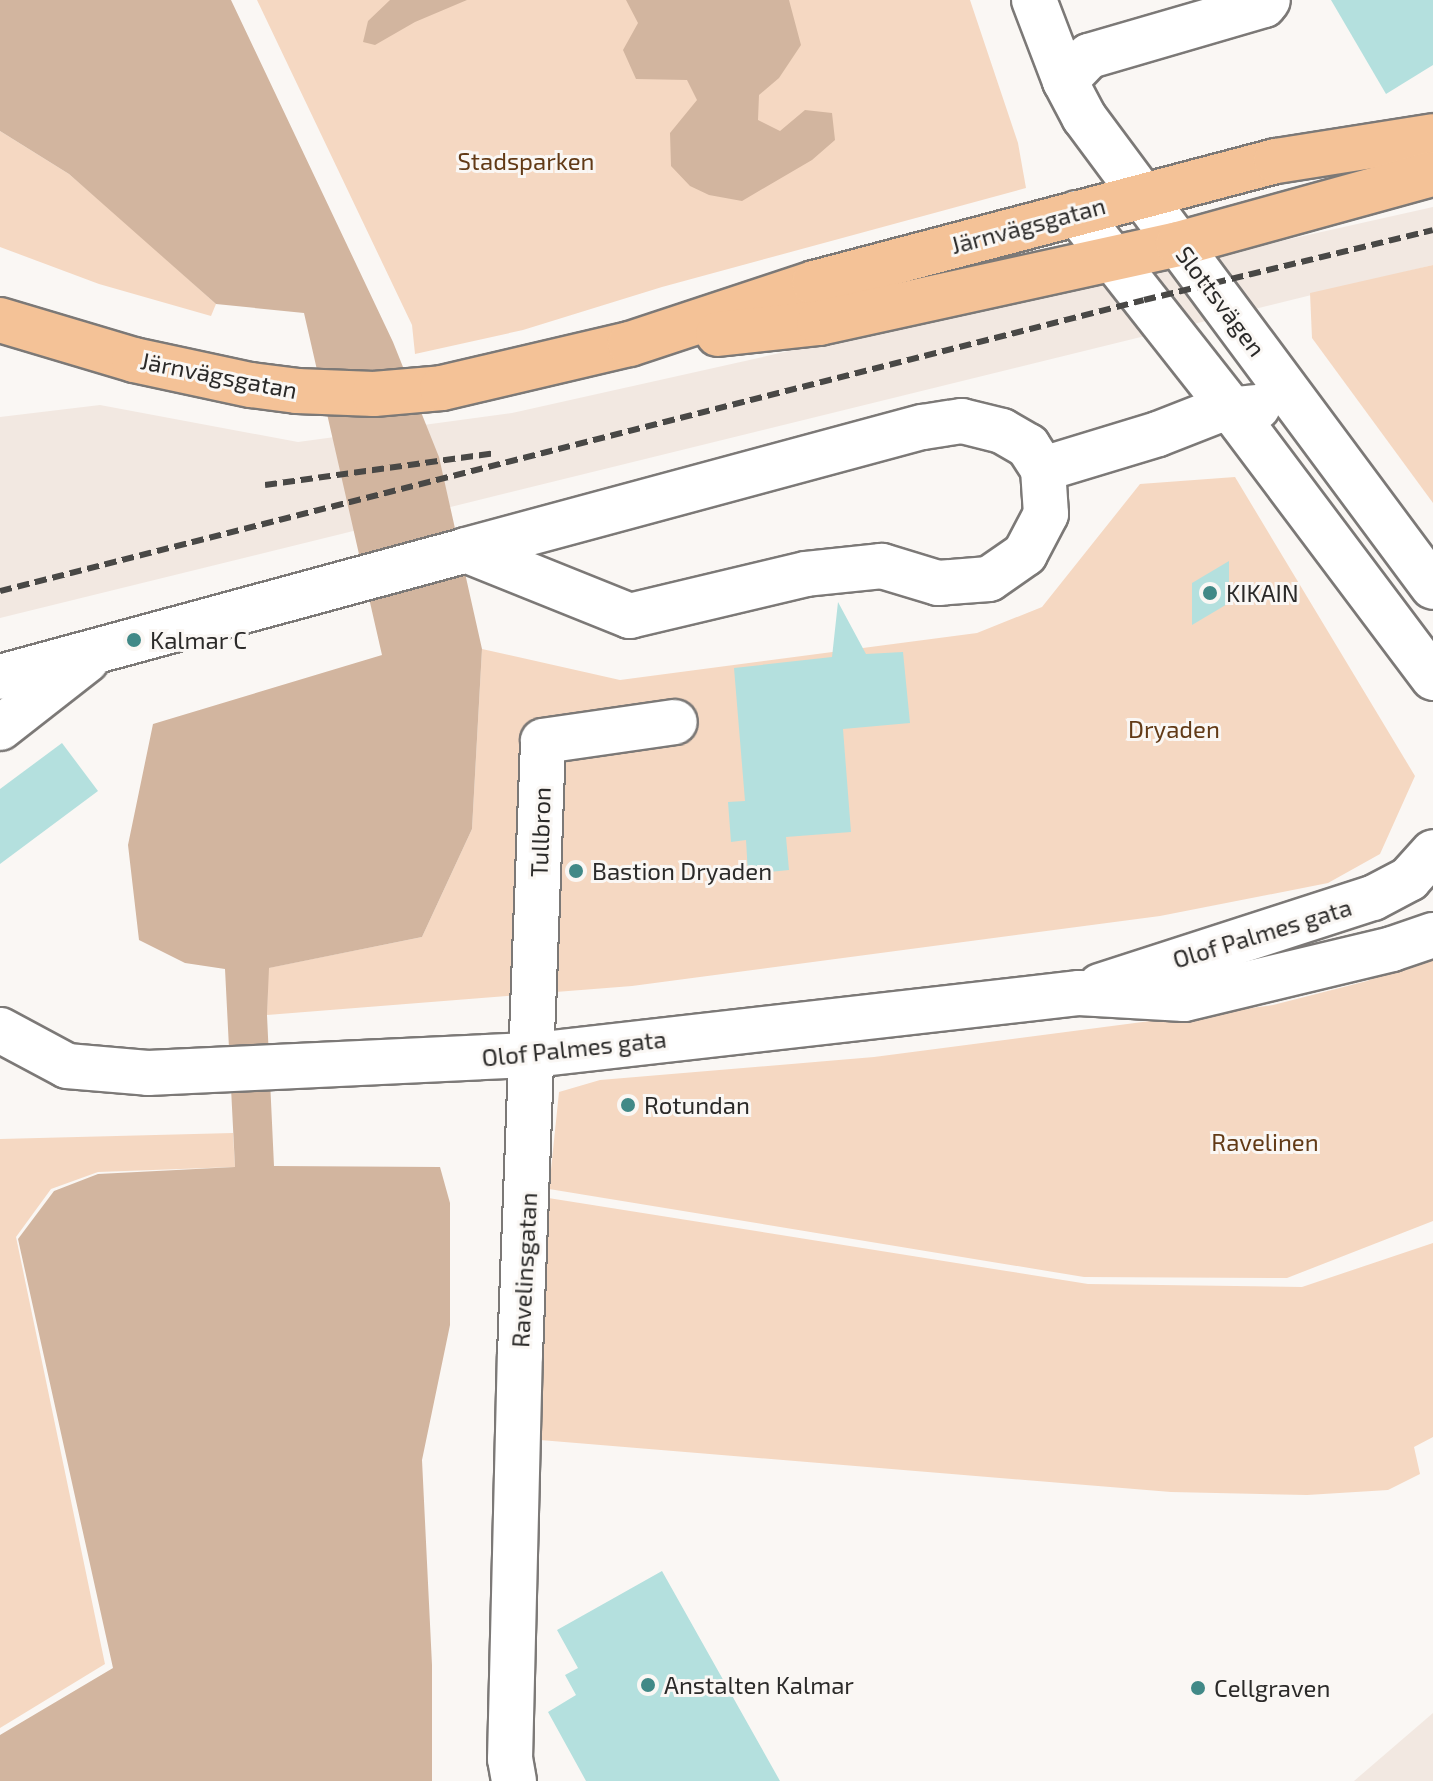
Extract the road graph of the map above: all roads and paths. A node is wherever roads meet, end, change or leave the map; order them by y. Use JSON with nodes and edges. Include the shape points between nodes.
{"nodes":[{"id":1,"x":1034,"y":0,"type":"edge"},
{"id":2,"x":1268,"y":0,"type":"edge"},
{"id":3,"x":1065,"y":81,"type":"junction"},
{"id":4,"x":1433,"y":136,"type":"edge"},
{"id":5,"x":1433,"y":174,"type":"edge"},
{"id":6,"x":1143,"y":196,"type":"junction"},
{"id":7,"x":1077,"y":213,"type":"junction"},
{"id":8,"x":1178,"y":244,"type":"junction"},
{"id":9,"x":1110,"y":258,"type":"junction"},
{"id":10,"x":0,"y":320,"type":"edge"},
{"id":11,"x":630,"y":344,"type":"junction"},
{"id":12,"x":1232,"y":410,"type":"junction"},
{"id":13,"x":1322,"y":439,"type":"junction"},
{"id":14,"x":1043,"y":469,"type":"junction"},
{"id":15,"x":466,"y":550,"type":"junction"},
{"id":16,"x":1433,"y":587,"type":"edge"},
{"id":17,"x":102,"y":649,"type":"junction"},
{"id":18,"x":0,"y":677,"type":"edge"},
{"id":19,"x":1433,"y":678,"type":"edge"},
{"id":20,"x":675,"y":722,"type":"dead end"},
{"id":21,"x":0,"y":728,"type":"edge"},
{"id":22,"x":1433,"y":852,"type":"edge"},
{"id":23,"x":1433,"y":935,"type":"edge"},
{"id":24,"x":1079,"y":993,"type":"junction"},
{"id":25,"x":0,"y":1030,"type":"edge"},
{"id":26,"x":534,"y":1055,"type":"junction"},
{"id":27,"x":514,"y":1781,"type":"edge"}],
"edges":[{"from":1,"to":3,"type":"street","name":"Slottsvägen"},
{"from":2,"to":3,"type":"street","via":[[1089,56]]},
{"from":3,"to":6,"type":"street","name":"Slottsvägen","via":[[1084,117]]},
{"from":4,"to":6,"type":"main road","name":"Järnvägsgatan","via":[[1276,161]]},
{"from":5,"to":8,"type":"main road","name":"Järnvägsgatan"},
{"from":6,"to":7,"type":"main road","name":"Järnvägsgatan"},
{"from":6,"to":8,"type":"street","name":"Slottsvägen"},
{"from":7,"to":9,"type":"street"},
{"from":7,"to":11,"type":"main road","name":"Järnvägsgatan","via":[[814,283]]},
{"from":8,"to":9,"type":"main road","name":"Järnvägsgatan"},
{"from":8,"to":13,"type":"street","name":"Slottsvägen"},
{"from":9,"to":11,"type":"main road","name":"Järnvägsgatan","via":[[819,323]]},
{"from":9,"to":12,"type":"street"},
{"from":10,"to":11,"type":"main road","name":"Järnvägsgatan","via":[[134,360],[297,391],[374,394],[442,388]]},
{"from":12,"to":13,"type":"street","via":[[1270,405]]},
{"from":12,"to":14,"type":"street"},
{"from":12,"to":19,"type":"street"},
{"from":13,"to":16,"type":"street","name":"Slottsvägen"},
{"from":14,"to":15,"type":"street","via":[[1028,446],[1002,431],[962,421],[923,427]]},
{"from":14,"to":15,"type":"street","via":[[1046,514],[1025,554],[989,579],[938,583],[882,566],[806,574],[630,616]]},
{"from":15,"to":17,"type":"street"},
{"from":17,"to":18,"type":"street"},
{"from":17,"to":21,"type":"street"},
{"from":20,"to":26,"type":"street","name":"Tullbron","via":[[543,741]]},
{"from":22,"to":24,"type":"street","name":"Olof Palmes gata","via":[[1409,879],[1373,898]]},
{"from":23,"to":24,"type":"street","name":"Olof Palmes gata","via":[[1184,999]]},
{"from":24,"to":26,"type":"street","name":"Olof Palmes gata"},
{"from":25,"to":26,"type":"street","name":"Olof Palmes gata","via":[[67,1066],[148,1073]]},
{"from":26,"to":27,"type":"street","name":"Ravelinsgatan","via":[[517,1484],[510,1759]]}]}
